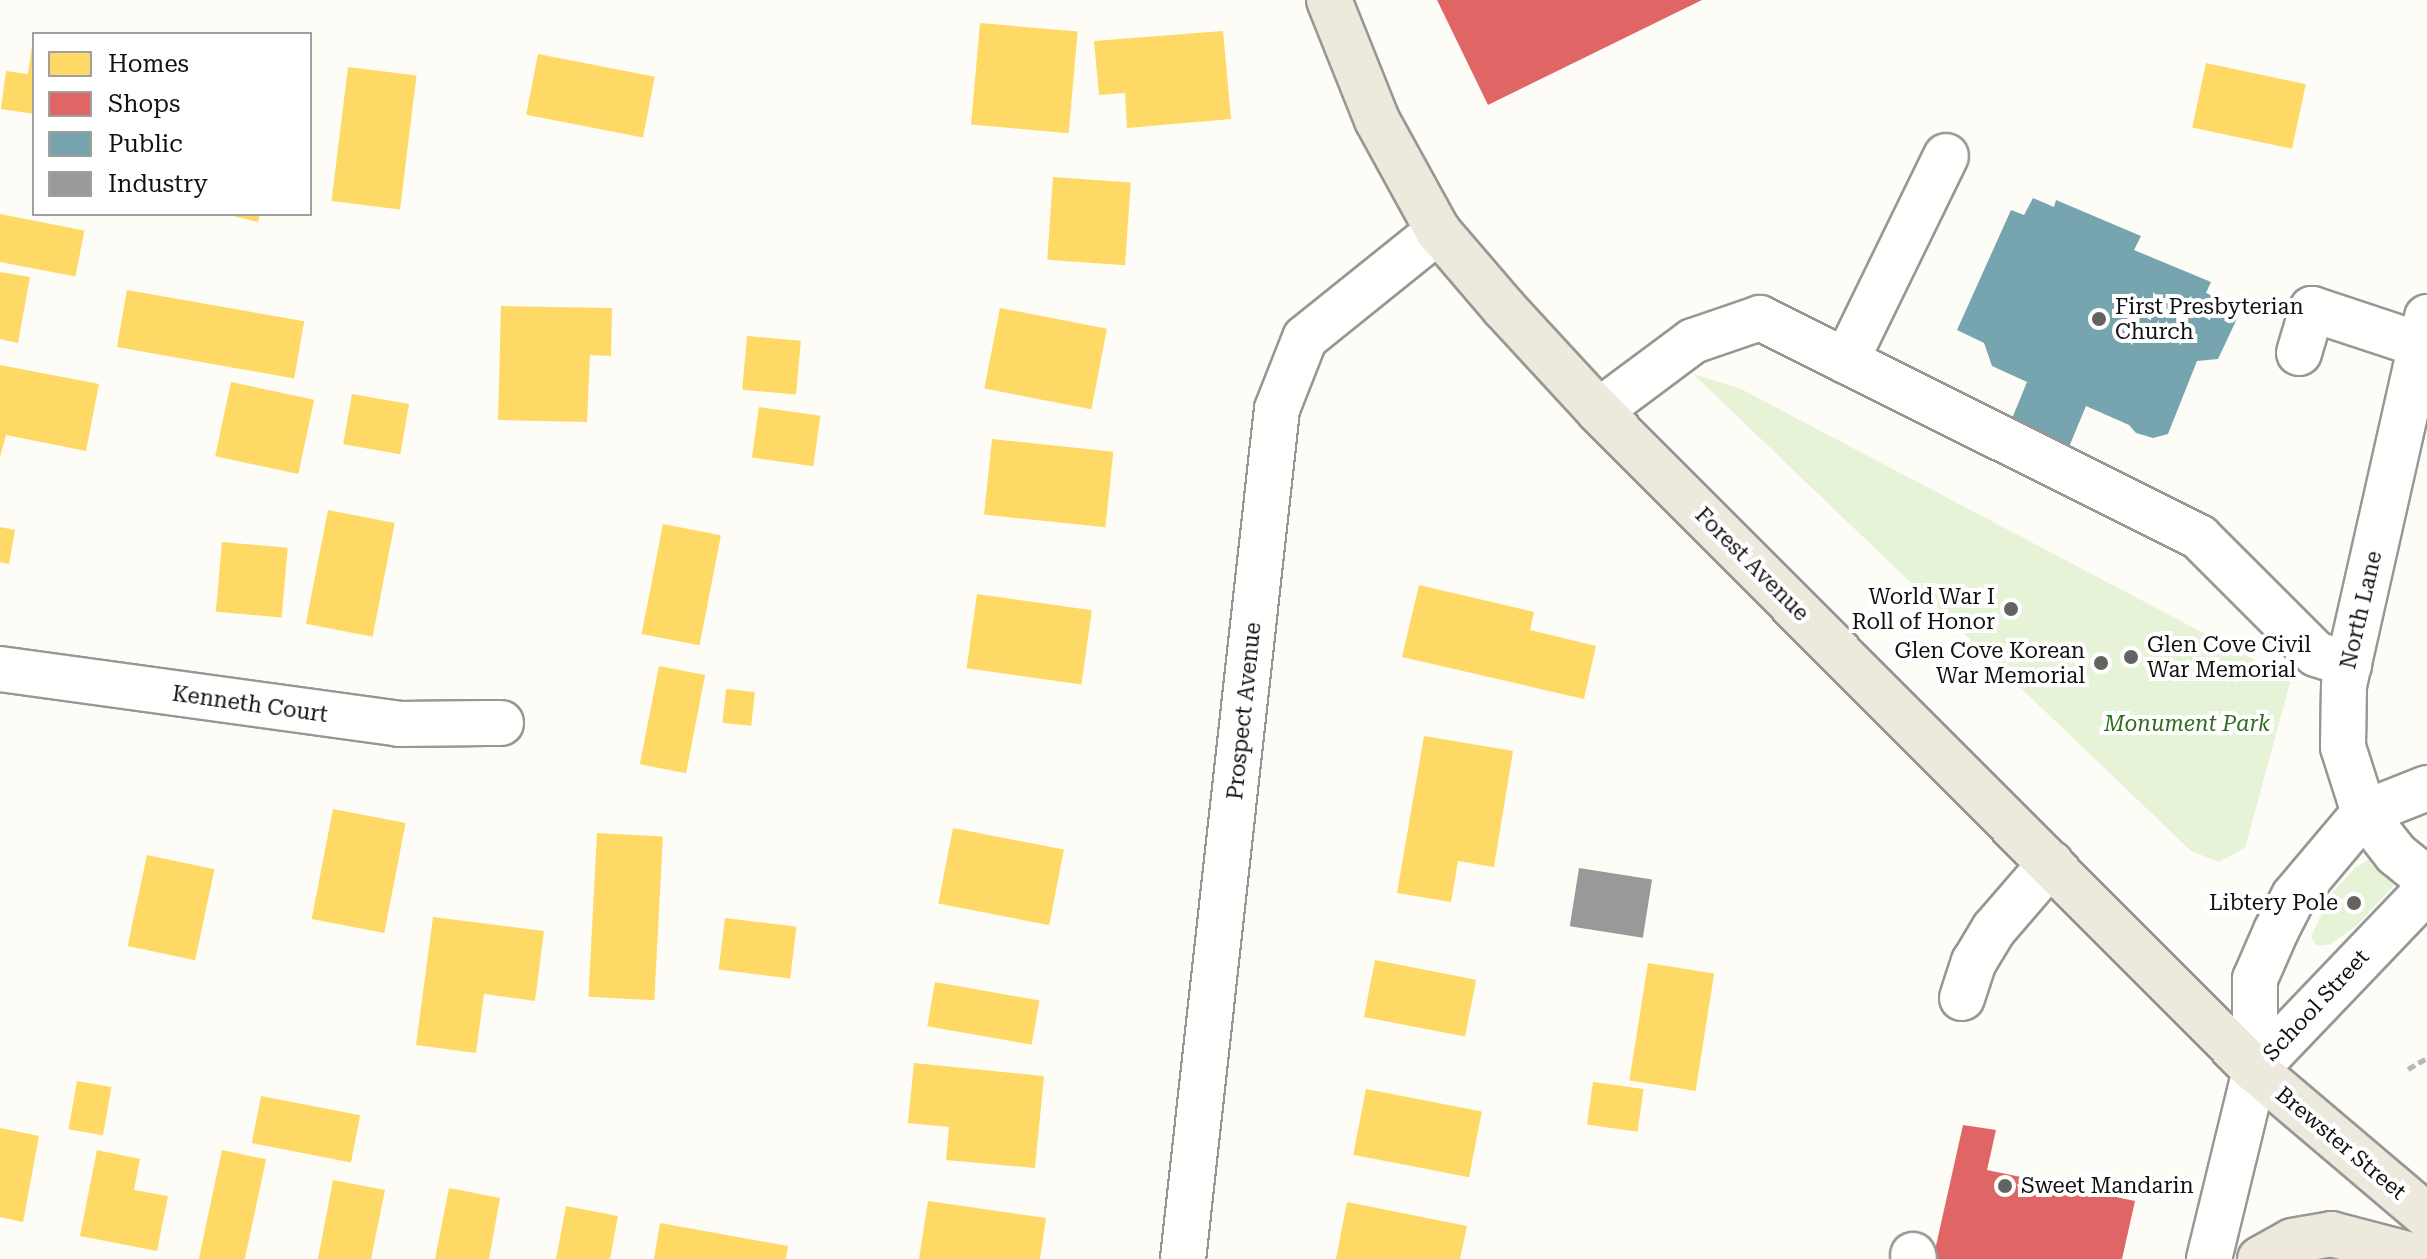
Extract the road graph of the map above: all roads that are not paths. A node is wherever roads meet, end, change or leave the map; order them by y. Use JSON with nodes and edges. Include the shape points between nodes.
{"nodes":[{"id":1,"x":1329,"y":0,"type":"edge"},
{"id":2,"x":1946,"y":156,"type":"dead end"},
{"id":3,"x":1438,"y":231,"type":"junction"},
{"id":4,"x":2424,"y":331,"type":"edge"},
{"id":5,"x":2299,"y":353,"type":"dead end"},
{"id":6,"x":1846,"y":361,"type":"junction"},
{"id":7,"x":1599,"y":411,"type":"junction"},
{"id":8,"x":2349,"y":665,"type":"junction"},
{"id":9,"x":0,"y":669,"type":"edge"},
{"id":10,"x":501,"y":723,"type":"dead end"},
{"id":11,"x":2427,"y":788,"type":"edge"},
{"id":12,"x":2364,"y":813,"type":"junction"},
{"id":13,"x":2051,"y":863,"type":"junction"},
{"id":14,"x":2427,"y":879,"type":"edge"},
{"id":15,"x":2427,"y":890,"type":"edge"},
{"id":16,"x":1962,"y":998,"type":"dead end"},
{"id":17,"x":2255,"y":1070,"type":"junction"},
{"id":18,"x":2427,"y":1216,"type":"edge"},
{"id":19,"x":1183,"y":1259,"type":"edge"},
{"id":20,"x":2209,"y":1259,"type":"edge"},
{"id":21,"x":2260,"y":1259,"type":"edge"},
{"id":22,"x":2426,"y":1259,"type":"edge"}],
"edges":[{"from":1,"to":3,"type":"main road","name":"Forest Avenue","via":[[1377,120]]},
{"from":2,"to":6,"type":"street"},
{"from":3,"to":7,"type":"main road","name":"Forest Avenue"},
{"from":3,"to":19,"type":"street","name":"Prospect Avenue","via":[[1305,338],[1277,409]]},
{"from":4,"to":5,"type":"street","via":[[2312,309]]},
{"from":4,"to":8,"type":"street","name":"North Lane"},
{"from":6,"to":7,"type":"street","via":[[1760,318],[1693,341]]},
{"from":6,"to":8,"type":"street","via":[[2199,537],[2316,654]]},
{"from":7,"to":13,"type":"main road","name":"Forest Avenue"},
{"from":8,"to":12,"type":"street","name":"North Lane","via":[[2343,747]]},
{"from":9,"to":10,"type":"street","name":"Kenneth Court","via":[[399,724]]},
{"from":11,"to":12,"type":"street","name":"School Street"},
{"from":12,"to":14,"type":"street","name":"North Lane","via":[[2396,854]]},
{"from":12,"to":17,"type":"street","name":"School Street","via":[[2294,896],[2255,979]]},
{"from":13,"to":16,"type":"street","via":[[1994,929],[1974,962]]},
{"from":13,"to":17,"type":"main road","name":"Forest Avenue"},
{"from":15,"to":17,"type":"street","name":"School Street"},
{"from":17,"to":18,"type":"main road","name":"Brewster Street"},
{"from":17,"to":20,"type":"street"},
{"from":21,"to":22,"type":"main road","via":[[2292,1241],[2331,1234]]}]}
